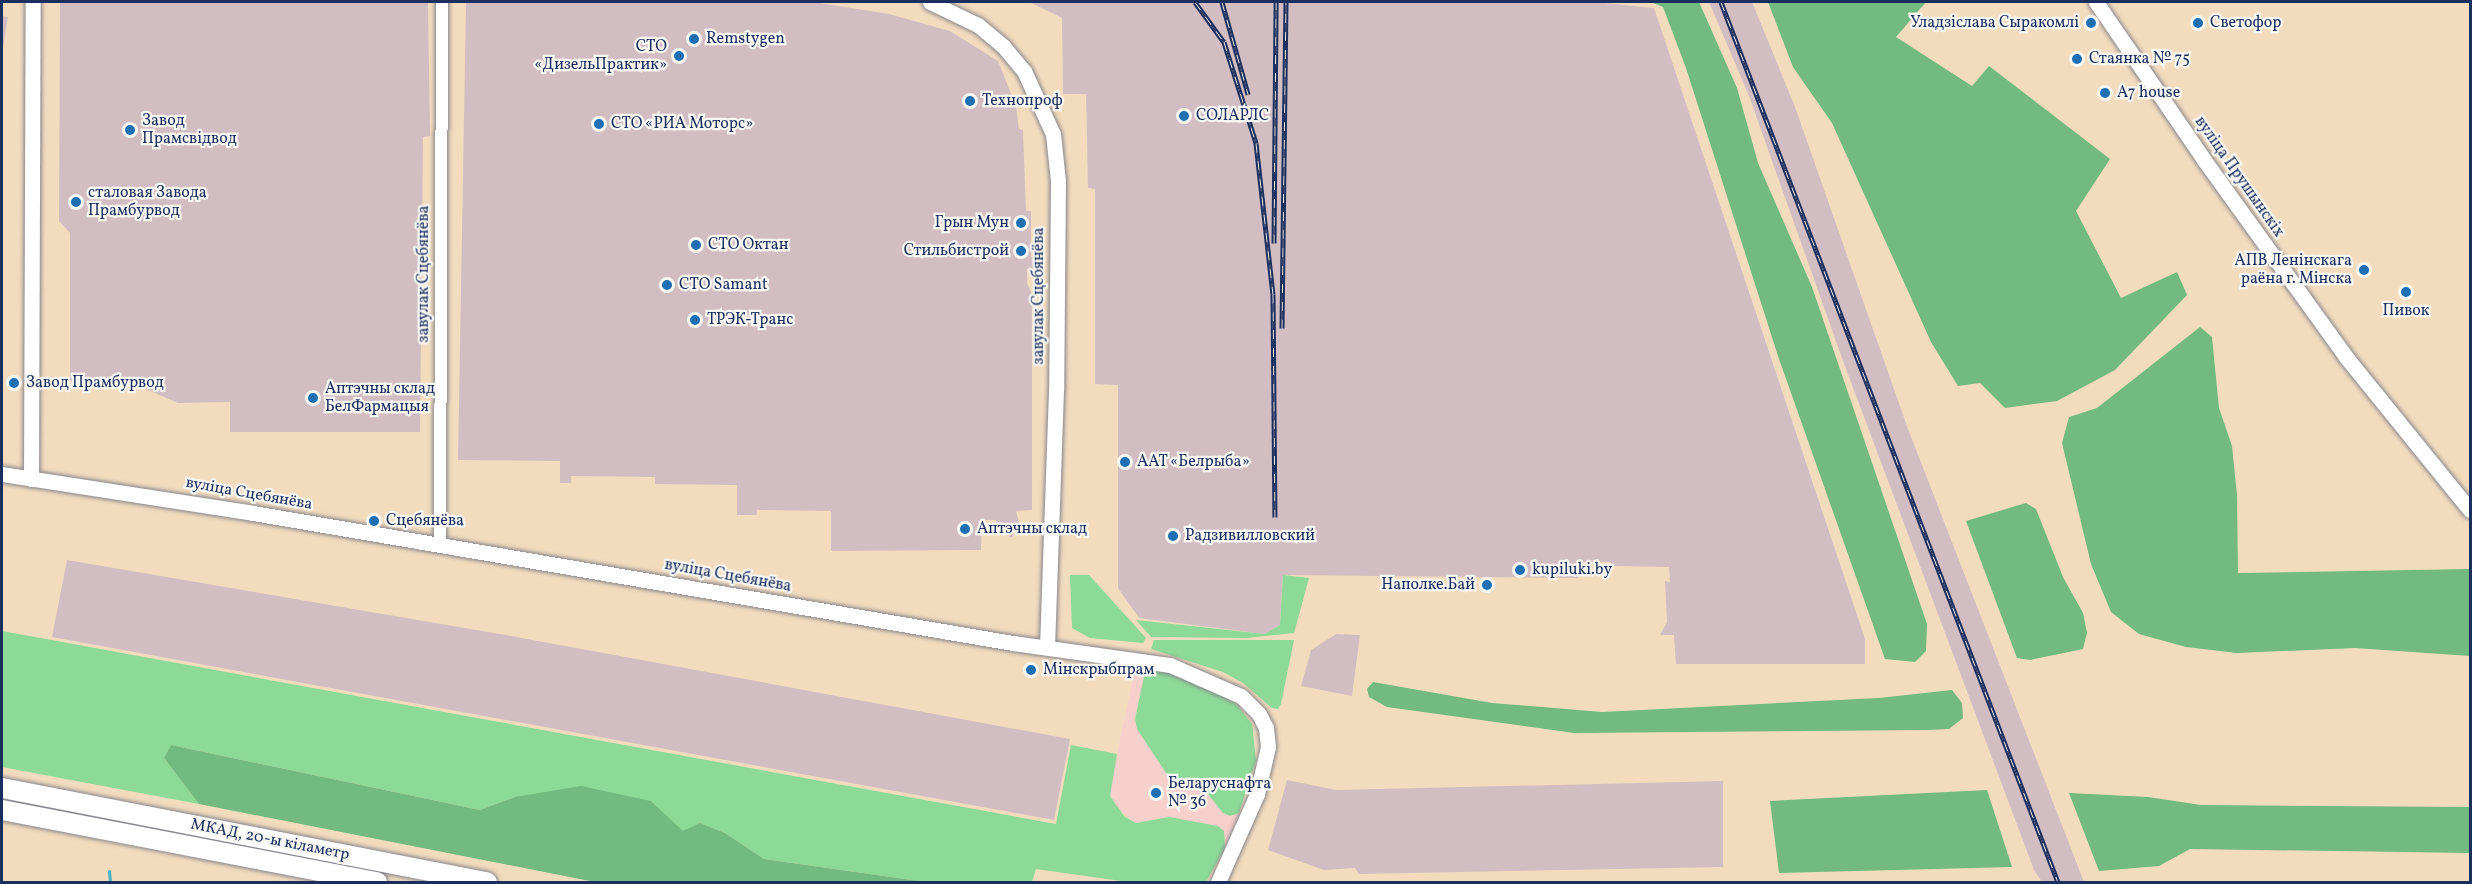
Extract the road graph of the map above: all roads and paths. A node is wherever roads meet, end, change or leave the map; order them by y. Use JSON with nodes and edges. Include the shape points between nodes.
{"nodes":[{"id":1,"x":33,"y":2,"type":"edge"},
{"id":2,"x":442,"y":2,"type":"edge"},
{"id":3,"x":930,"y":2,"type":"edge"},
{"id":4,"x":2096,"y":2,"type":"edge"},
{"id":5,"x":2,"y":474,"type":"edge"},
{"id":6,"x":31,"y":479,"type":"junction"},
{"id":7,"x":2470,"y":510,"type":"edge"},
{"id":8,"x":440,"y":545,"type":"junction"},
{"id":9,"x":1047,"y":646,"type":"junction"},
{"id":10,"x":2,"y":788,"type":"edge"},
{"id":11,"x":2,"y":810,"type":"edge"},
{"id":12,"x":377,"y":882,"type":"edge"},
{"id":13,"x":487,"y":882,"type":"edge"},
{"id":14,"x":1218,"y":882,"type":"edge"}],
"edges":[{"from":1,"to":6,"type":"street"},
{"from":2,"to":8,"type":"street","name":"завулак Сцебянёва"},
{"from":3,"to":9,"type":"street","name":"завулак Сцебянёва","via":[[978,25],[1003,46],[1024,71],[1053,134],[1058,181],[1056,390]]},
{"from":4,"to":7,"type":"street","name":"вуліца Прушынскіх","via":[[2346,357]]},
{"from":5,"to":6,"type":"street","name":"вуліца Сцебянёва"},
{"from":6,"to":8,"type":"street","name":"вуліца Сцебянёва"},
{"from":8,"to":9,"type":"street","name":"вуліца Сцебянёва"},
{"from":9,"to":14,"type":"street","name":"вуліца Сцебянёва","via":[[1170,665],[1225,686],[1259,714],[1268,739],[1266,762],[1257,794]]},
{"from":10,"to":13,"type":"highway","name":"МКАД, 20-ы кіламетр"},
{"from":11,"to":12,"type":"highway","name":"МКАД, 20-ы кіламетр"}]}
